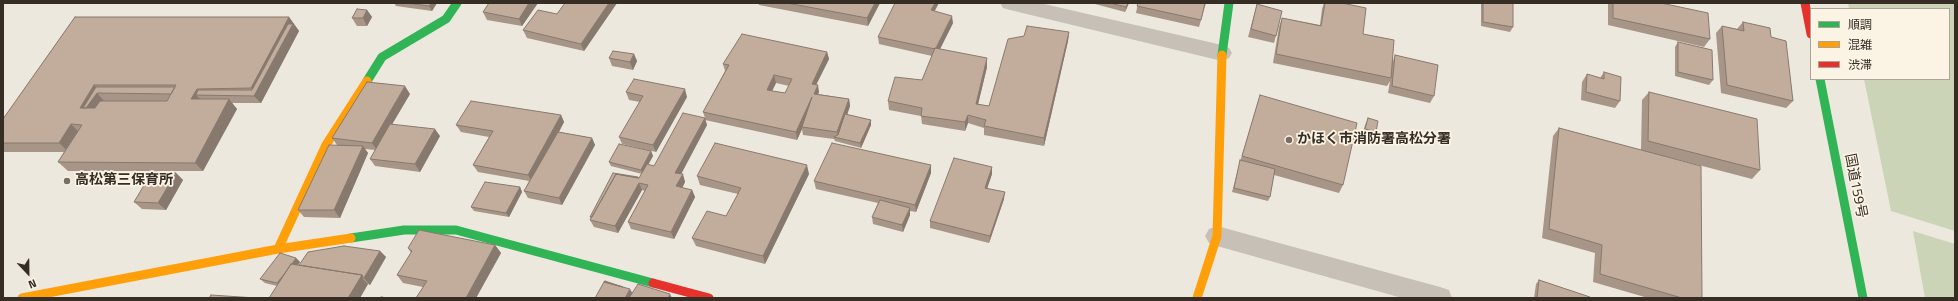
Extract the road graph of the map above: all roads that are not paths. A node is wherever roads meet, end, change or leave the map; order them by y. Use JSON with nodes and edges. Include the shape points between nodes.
{"nodes":[{"id":1,"x":457,"y":3,"type":"edge"},
{"id":2,"x":1010,"y":3,"type":"edge"},
{"id":3,"x":1229,"y":3,"type":"edge"},
{"id":4,"x":1805,"y":3,"type":"edge"},
{"id":5,"x":1810,"y":29,"type":"edge"},
{"id":6,"x":1222,"y":53,"type":"junction"},
{"id":7,"x":1820,"y":80,"type":"edge"},
{"id":8,"x":1217,"y":236,"type":"junction"},
{"id":9,"x":278,"y":248,"type":"junction"},
{"id":10,"x":22,"y":298,"type":"edge"},
{"id":11,"x":709,"y":298,"type":"edge"},
{"id":12,"x":1197,"y":298,"type":"edge"},
{"id":13,"x":1440,"y":298,"type":"edge"},
{"id":14,"x":1863,"y":298,"type":"edge"}],
"edges":[{"from":1,"to":9,"type":"main road","via":[[446,19],[382,58],[326,145]]},
{"from":2,"to":6,"type":"street"},
{"from":3,"to":6,"type":"main road"},
{"from":4,"to":5,"type":"main road"},
{"from":6,"to":8,"type":"main road"},
{"from":7,"to":14,"type":"main road","name":"国道159号"},
{"from":8,"to":12,"type":"main road"},
{"from":8,"to":13,"type":"street"},
{"from":9,"to":10,"type":"main road"},
{"from":9,"to":11,"type":"main road","via":[[404,230],[456,230]]}]}
